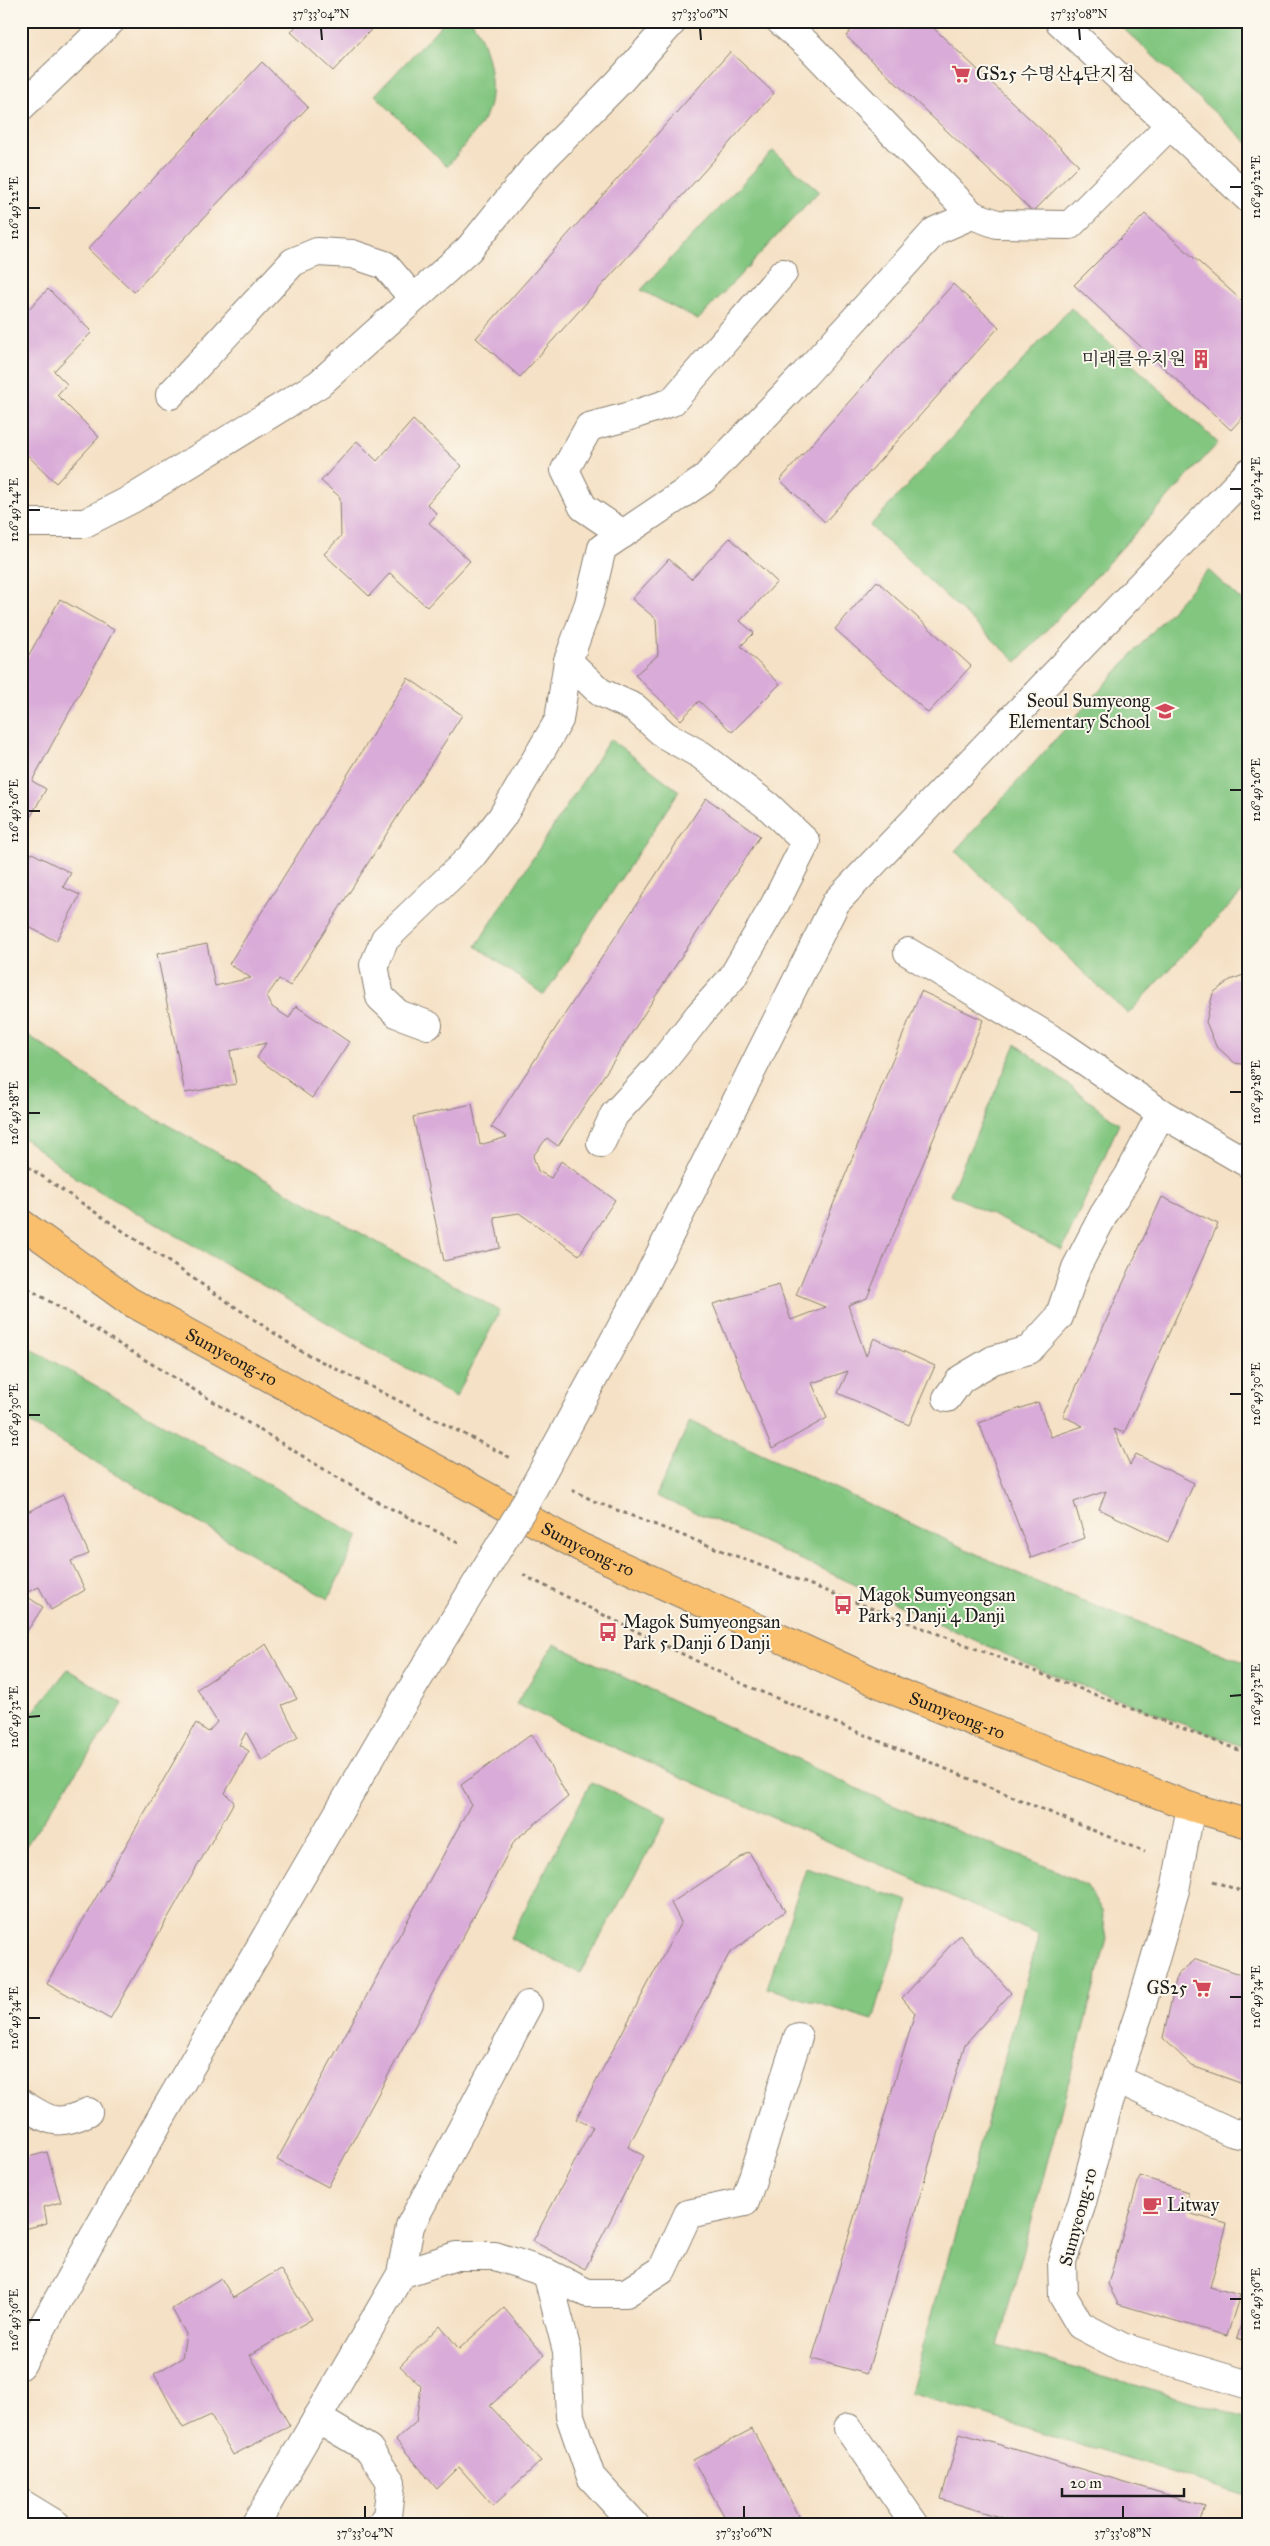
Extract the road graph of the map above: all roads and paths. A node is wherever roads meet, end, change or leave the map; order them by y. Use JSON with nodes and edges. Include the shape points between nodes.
{"nodes":[{"id":1,"x":111,"y":21,"type":"edge"},
{"id":2,"x":673,"y":21,"type":"edge"},
{"id":3,"x":780,"y":21,"type":"edge"},
{"id":4,"x":1058,"y":21,"type":"edge"},
{"id":5,"x":21,"y":107,"type":"edge"},
{"id":6,"x":1170,"y":125,"type":"junction"},
{"id":7,"x":1249,"y":199,"type":"edge"},
{"id":8,"x":972,"y":215,"type":"junction"},
{"id":9,"x":783,"y":273,"type":"dead end"},
{"id":10,"x":413,"y":298,"type":"junction"},
{"id":11,"x":170,"y":395,"type":"dead end"},
{"id":12,"x":1249,"y":472,"type":"edge"},
{"id":13,"x":21,"y":523,"type":"edge"},
{"id":14,"x":623,"y":534,"type":"junction"},
{"id":15,"x":568,"y":661,"type":"junction"},
{"id":16,"x":908,"y":952,"type":"dead end"},
{"id":17,"x":428,"y":1025,"type":"dead end"},
{"id":18,"x":1161,"y":1113,"type":"junction"},
{"id":19,"x":601,"y":1143,"type":"dead end"},
{"id":20,"x":21,"y":1162,"type":"edge"},
{"id":21,"x":1249,"y":1164,"type":"edge"},
{"id":22,"x":21,"y":1223,"type":"edge"},
{"id":23,"x":21,"y":1284,"type":"edge"},
{"id":24,"x":947,"y":1398,"type":"dead end"},
{"id":25,"x":517,"y":1462,"type":"dead end"},
{"id":26,"x":570,"y":1489,"type":"dead end"},
{"id":27,"x":464,"y":1545,"type":"dead end"},
{"id":28,"x":516,"y":1571,"type":"dead end"},
{"id":29,"x":1249,"y":1754,"type":"edge"},
{"id":30,"x":1191,"y":1807,"type":"junction"},
{"id":31,"x":1249,"y":1824,"type":"edge"},
{"id":32,"x":1180,"y":1866,"type":"junction"},
{"id":33,"x":1249,"y":1894,"type":"edge"},
{"id":34,"x":528,"y":2005,"type":"dead end"},
{"id":35,"x":798,"y":2037,"type":"dead end"},
{"id":36,"x":1117,"y":2079,"type":"junction"},
{"id":37,"x":21,"y":2103,"type":"edge"},
{"id":38,"x":88,"y":2112,"type":"dead end"},
{"id":39,"x":1249,"y":2136,"type":"edge"},
{"id":40,"x":547,"y":2273,"type":"junction"},
{"id":41,"x":401,"y":2274,"type":"junction"},
{"id":42,"x":21,"y":2365,"type":"edge"},
{"id":43,"x":1249,"y":2385,"type":"edge"},
{"id":44,"x":317,"y":2418,"type":"junction"},
{"id":45,"x":848,"y":2428,"type":"dead end"},
{"id":46,"x":21,"y":2503,"type":"edge"},
{"id":47,"x":57,"y":2525,"type":"edge"},
{"id":48,"x":255,"y":2525,"type":"edge"},
{"id":49,"x":382,"y":2525,"type":"edge"},
{"id":50,"x":635,"y":2525,"type":"edge"},
{"id":51,"x":915,"y":2525,"type":"edge"}],
"edges":[{"from":1,"to":5,"type":"street"},
{"from":2,"to":10,"type":"street","via":[[619,82],[534,168],[469,249]]},
{"from":3,"to":8,"type":"street","via":[[810,46]]},
{"from":4,"to":6,"type":"street"},
{"from":6,"to":7,"type":"street"},
{"from":6,"to":8,"type":"street","via":[[1070,225],[997,224]]},
{"from":8,"to":14,"type":"street","via":[[936,231],[703,480]]},
{"from":9,"to":14,"type":"street","via":[[672,402],[589,427],[565,470],[583,508]]},
{"from":10,"to":11,"type":"street","via":[[385,265],[352,254],[317,252],[293,262]]},
{"from":10,"to":13,"type":"street","via":[[319,384],[132,499],[85,523]]},
{"from":12,"to":42,"type":"street","bridge":true,"via":[[836,902],[646,1284],[520,1511],[383,1736]]},
{"from":14,"to":15,"type":"street","via":[[602,548],[589,604]]},
{"from":15,"to":17,"type":"street","via":[[559,720],[502,817],[471,857],[385,940],[374,965],[380,997],[398,1014]]},
{"from":15,"to":19,"type":"street","via":[[600,692],[635,708],[665,735],[701,755],[768,806],[806,842],[732,978],[614,1115]]},
{"from":16,"to":18,"type":"street","via":[[1060,1044]]},
{"from":18,"to":21,"type":"street"},
{"from":18,"to":24,"type":"street","via":[[1076,1268],[1060,1317],[1029,1350],[993,1360],[961,1379]]},
{"from":20,"to":25,"type":"path","via":[[299,1350]]},
{"from":22,"to":30,"type":"main road","name":"Sumyeong-ro","via":[[129,1301],[580,1546],[900,1693]]},
{"from":23,"to":27,"type":"path","via":[[376,1501]]},
{"from":26,"to":29,"type":"path","via":[[605,1506]]},
{"from":28,"to":32,"type":"path","via":[[745,1685]]},
{"from":30,"to":31,"type":"main road","name":"Sumyeong-ro"},
{"from":30,"to":32,"type":"street","name":"Sumyeong-ro"},
{"from":32,"to":33,"type":"path"},
{"from":32,"to":36,"type":"street","name":"Sumyeong-ro","via":[[1166,1923]]},
{"from":34,"to":41,"type":"street","via":[[410,2226]]},
{"from":35,"to":40,"type":"street","via":[[745,2202],[688,2214],[662,2270],[626,2293],[587,2293]]},
{"from":36,"to":39,"type":"street","via":[[1231,2132]]},
{"from":36,"to":43,"type":"street","name":"Sumyeong-ro","via":[[1062,2261],[1063,2296],[1080,2325],[1122,2347]]},
{"from":37,"to":38,"type":"street","via":[[45,2118],[69,2121]]},
{"from":40,"to":41,"type":"street","via":[[495,2256],[456,2256]]},
{"from":40,"to":50,"type":"street","via":[[567,2351],[570,2416],[591,2477]]},
{"from":41,"to":44,"type":"street"},
{"from":44,"to":48,"type":"street"},
{"from":44,"to":49,"type":"street","via":[[369,2448],[391,2482],[387,2516]]},
{"from":45,"to":51,"type":"street"},
{"from":46,"to":47,"type":"street"}]}
